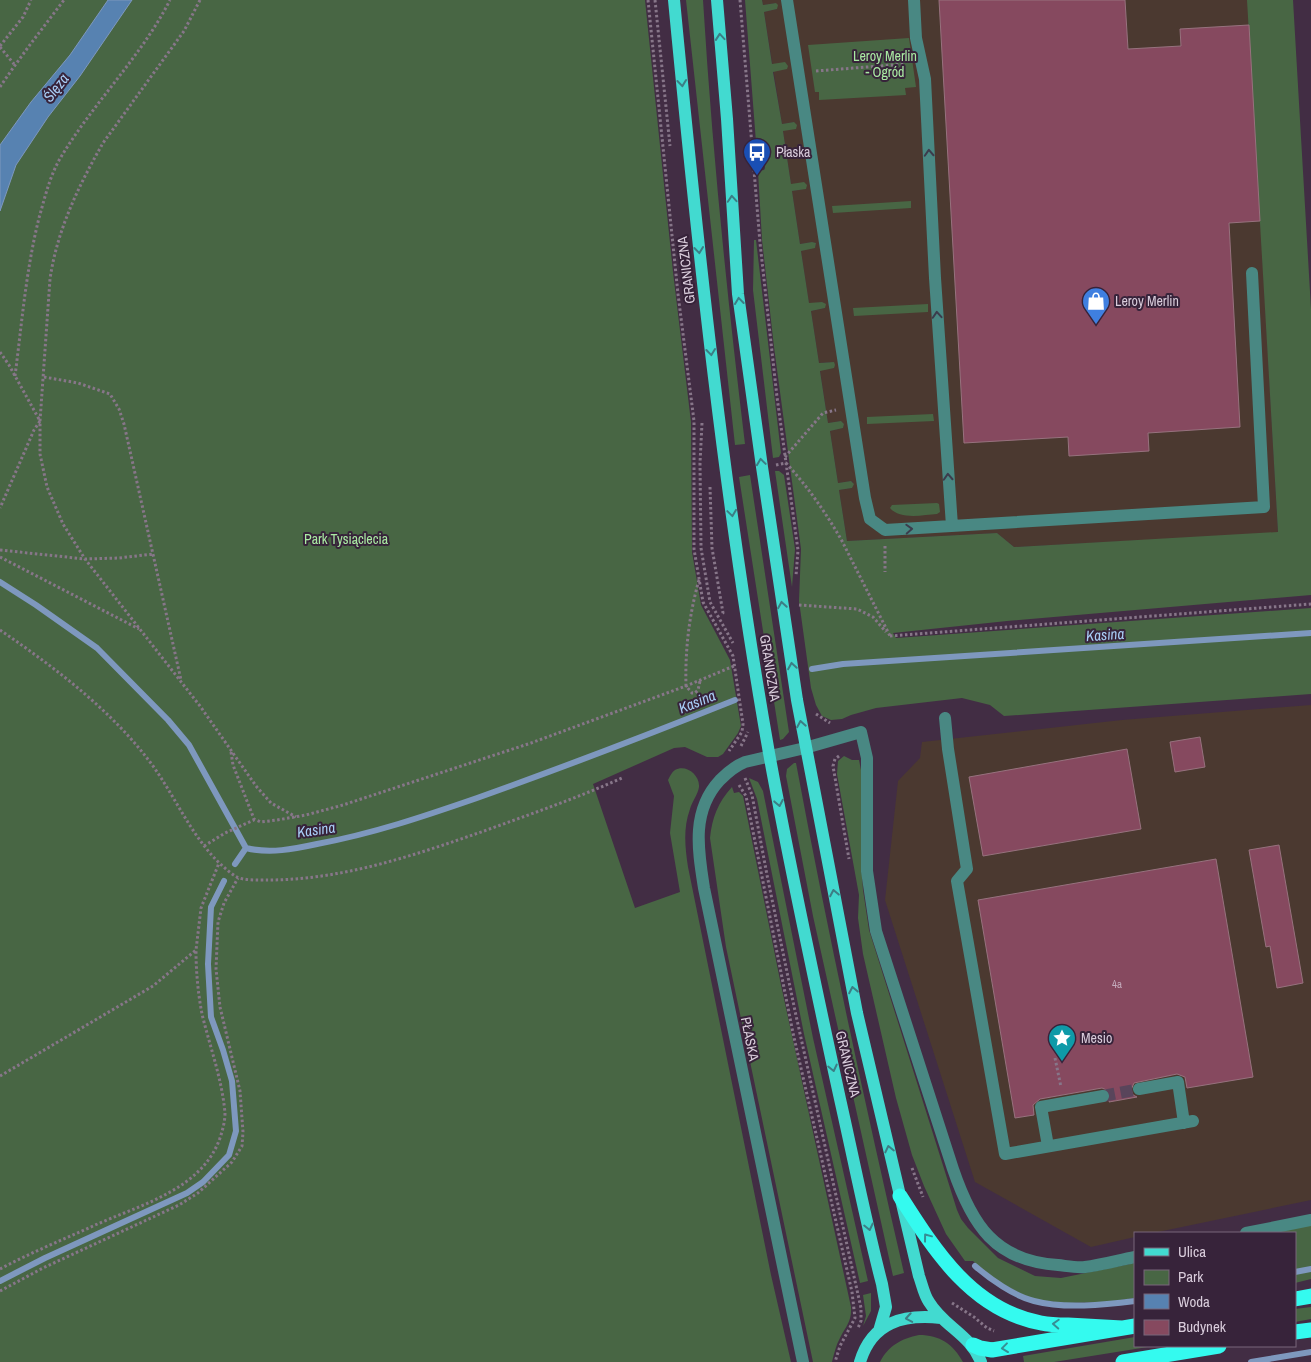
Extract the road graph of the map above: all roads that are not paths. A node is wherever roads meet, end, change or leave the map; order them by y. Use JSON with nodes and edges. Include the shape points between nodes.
{"nodes":[{"id":1,"x":674,"y":0,"type":"edge"},
{"id":2,"x":717,"y":0,"type":"edge"},
{"id":3,"x":787,"y":0,"type":"edge"},
{"id":4,"x":914,"y":0,"type":"edge"},
{"id":5,"x":1252,"y":273,"type":"dead end"},
{"id":6,"x":952,"y":526,"type":"junction"},
{"id":7,"x":945,"y":718,"type":"dead end"},
{"id":8,"x":805,"y":748,"type":"junction"},
{"id":9,"x":770,"y":756,"type":"junction"},
{"id":10,"x":1139,"y":1090,"type":"tunnel mouth"},
{"id":11,"x":1103,"y":1096,"type":"tunnel mouth"},
{"id":12,"x":1048,"y":1146,"type":"junction"},
{"id":13,"x":900,"y":1196,"type":"junction"},
{"id":14,"x":1311,"y":1220,"type":"edge"},
{"id":15,"x":1251,"y":1232,"type":"edge"},
{"id":16,"x":1134,"y":1257,"type":"edge"},
{"id":17,"x":1311,"y":1296,"type":"edge"},
{"id":18,"x":1296,"y":1299,"type":"edge"},
{"id":19,"x":942,"y":1318,"type":"junction"},
{"id":20,"x":1128,"y":1327,"type":"edge"},
{"id":21,"x":1311,"y":1330,"type":"edge"},
{"id":22,"x":878,"y":1331,"type":"junction"},
{"id":23,"x":1296,"y":1332,"type":"edge"},
{"id":24,"x":973,"y":1345,"type":"junction"},
{"id":25,"x":1213,"y":1347,"type":"edge"},
{"id":26,"x":803,"y":1362,"type":"edge"},
{"id":27,"x":860,"y":1362,"type":"edge"},
{"id":28,"x":981,"y":1362,"type":"edge"},
{"id":29,"x":1126,"y":1362,"type":"edge"}],
"edges":[{"from":1,"to":9,"type":"main road","name":"GRANICZNA","one_way":true,"via":[[691,184],[721,435]]},
{"from":8,"to":2,"type":"main road","name":"GRANICZNA","one_way":true,"via":[[738,294]]},
{"from":3,"to":6,"type":"street","one_way":true,"via":[[870,519],[885,530]]},
{"from":6,"to":4,"type":"street","one_way":true,"via":[[925,79],[916,38]]},
{"from":5,"to":6,"type":"street","via":[[1264,507]]},
{"from":7,"to":12,"type":"street","via":[[967,869],[957,881],[1005,1154]]},
{"from":8,"to":9,"type":"street","name":"PŁASKA"},
{"from":13,"to":8,"type":"main road","name":"GRANICZNA","one_way":true,"via":[[857,1013]]},
{"from":8,"to":16,"type":"street","name":"PŁASKA","via":[[861,732],[867,758],[867,871],[876,931],[962,1196],[976,1223],[992,1240],[1013,1254],[1039,1264],[1084,1267]]},
{"from":9,"to":22,"type":"main road","name":"GRANICZNA","one_way":true,"via":[[823,1021],[882,1284],[886,1307]]},
{"from":9,"to":26,"type":"street","name":"PŁASKA","via":[[737,765],[716,784],[700,818],[698,850],[752,1126]]},
{"from":10,"to":12,"type":"street","via":[[1178,1082],[1188,1122]]},
{"from":11,"to":12,"type":"street","via":[[1041,1107]]},
{"from":13,"to":19,"type":"main road","name":"GRANICZNA","via":[[919,1276],[928,1302]]},
{"from":20,"to":13,"type":"highway","one_way":true,"via":[[1042,1324],[1010,1314],[987,1302],[964,1284],[947,1264]]},
{"from":14,"to":15,"type":"street"},
{"from":17,"to":18,"type":"highway"},
{"from":19,"to":22,"type":"main road","one_way":true,"via":[[920,1316],[896,1320]]},
{"from":19,"to":24,"type":"main road","name":"GRANICZNA"},
{"from":20,"to":24,"type":"highway","one_way":true,"via":[[992,1350]]},
{"from":21,"to":23,"type":"highway"},
{"from":22,"to":27,"type":"main road","via":[[864,1348]]},
{"from":24,"to":28,"type":"main road"},
{"from":25,"to":29,"type":"highway"}]}
